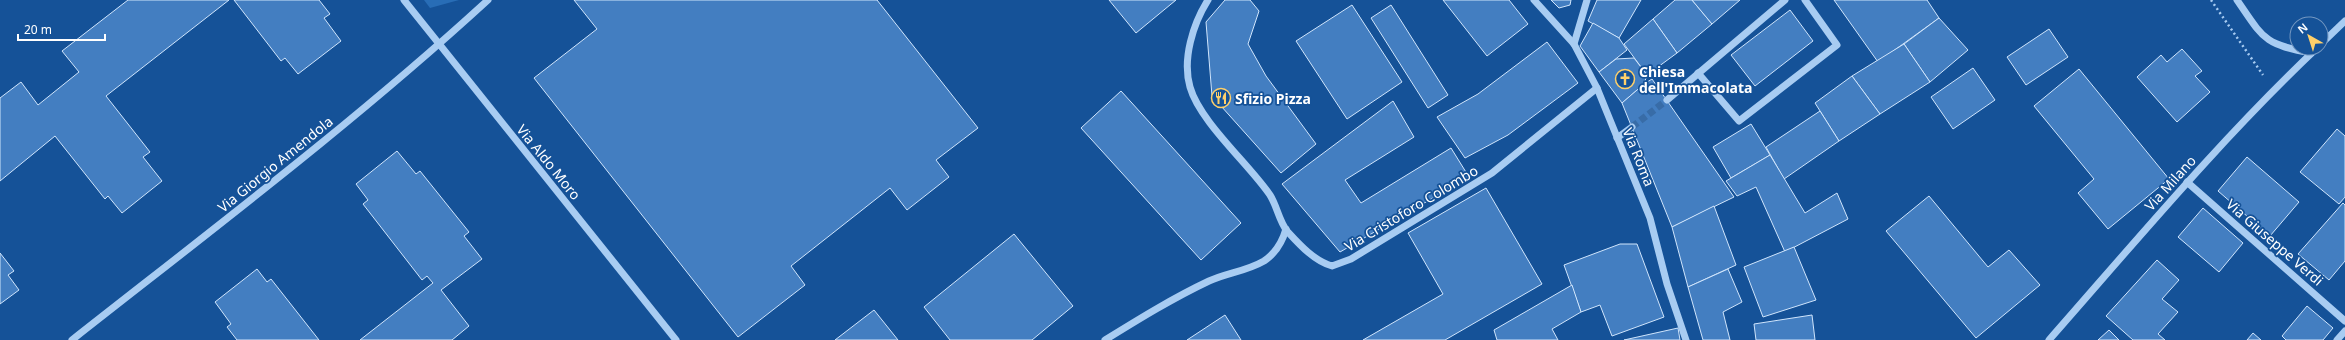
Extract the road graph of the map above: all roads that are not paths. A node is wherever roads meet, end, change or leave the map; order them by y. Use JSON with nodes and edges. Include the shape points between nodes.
{"nodes":[{"id":1,"x":404,"y":0,"type":"edge"},
{"id":2,"x":488,"y":0,"type":"edge"},
{"id":3,"x":1208,"y":0,"type":"edge"},
{"id":4,"x":1534,"y":0,"type":"edge"},
{"id":5,"x":1587,"y":0,"type":"edge"},
{"id":6,"x":1785,"y":0,"type":"edge"},
{"id":7,"x":1805,"y":0,"type":"edge"},
{"id":8,"x":2237,"y":0,"type":"edge"},
{"id":9,"x":2345,"y":21,"type":"edge"},
{"id":10,"x":2329,"y":36,"type":"edge"},
{"id":11,"x":1574,"y":44,"type":"junction"},
{"id":12,"x":439,"y":46,"type":"junction"},
{"id":13,"x":2289,"y":48,"type":"edge"},
{"id":14,"x":2309,"y":56,"type":"edge"},
{"id":15,"x":1698,"y":73,"type":"junction"},
{"id":16,"x":1596,"y":88,"type":"junction"},
{"id":17,"x":1667,"y":100,"type":"tunnel mouth"},
{"id":18,"x":1632,"y":127,"type":"tunnel mouth"},
{"id":19,"x":1617,"y":138,"type":"junction"},
{"id":20,"x":2187,"y":182,"type":"junction"},
{"id":21,"x":1286,"y":229,"type":"junction"},
{"id":22,"x":2345,"y":321,"type":"edge"},
{"id":23,"x":2345,"y":331,"type":"edge"},
{"id":24,"x":72,"y":340,"type":"edge"},
{"id":25,"x":676,"y":340,"type":"edge"},
{"id":26,"x":1105,"y":340,"type":"edge"},
{"id":27,"x":1686,"y":340,"type":"edge"},
{"id":28,"x":2049,"y":340,"type":"edge"},
{"id":29,"x":2337,"y":340,"type":"edge"}],
"edges":[{"from":1,"to":12,"type":"street","name":"Via Aldo Moro"},
{"from":2,"to":12,"type":"street","name":"Via Giorgio Amendola"},
{"from":3,"to":21,"type":"street","via":[[1190,46],[1190,88],[1204,114],[1270,195]]},
{"from":4,"to":11,"type":"street","name":"Via Roma"},
{"from":5,"to":11,"type":"street"},
{"from":6,"to":15,"type":"street"},
{"from":7,"to":15,"type":"street","via":[[1838,45],[1739,120]]},
{"from":8,"to":13,"type":"street","via":[[2259,32],[2271,43]]},
{"from":9,"to":10,"type":"street"},
{"from":11,"to":16,"type":"street","name":"Via Roma"},
{"from":12,"to":24,"type":"street","name":"Via Giorgio Amendola","via":[[266,188]]},
{"from":12,"to":25,"type":"street","name":"Via Aldo Moro"},
{"from":14,"to":20,"type":"street","name":"Via Milano"},
{"from":15,"to":17,"type":"street"},
{"from":16,"to":19,"type":"street","name":"Via Roma"},
{"from":16,"to":21,"type":"street","name":"Via Cristoforo Colombo","via":[[1492,174],[1342,264],[1324,264]]},
{"from":18,"to":19,"type":"street"},
{"from":19,"to":27,"type":"street","name":"Via Roma","via":[[1650,218],[1667,284]]},
{"from":20,"to":22,"type":"street","name":"Via Giuseppe Verdi"},
{"from":20,"to":28,"type":"street","name":"Via Milano"},
{"from":21,"to":26,"type":"street","via":[[1278,248],[1263,261],[1184,293]]},
{"from":23,"to":29,"type":"street"}]}
